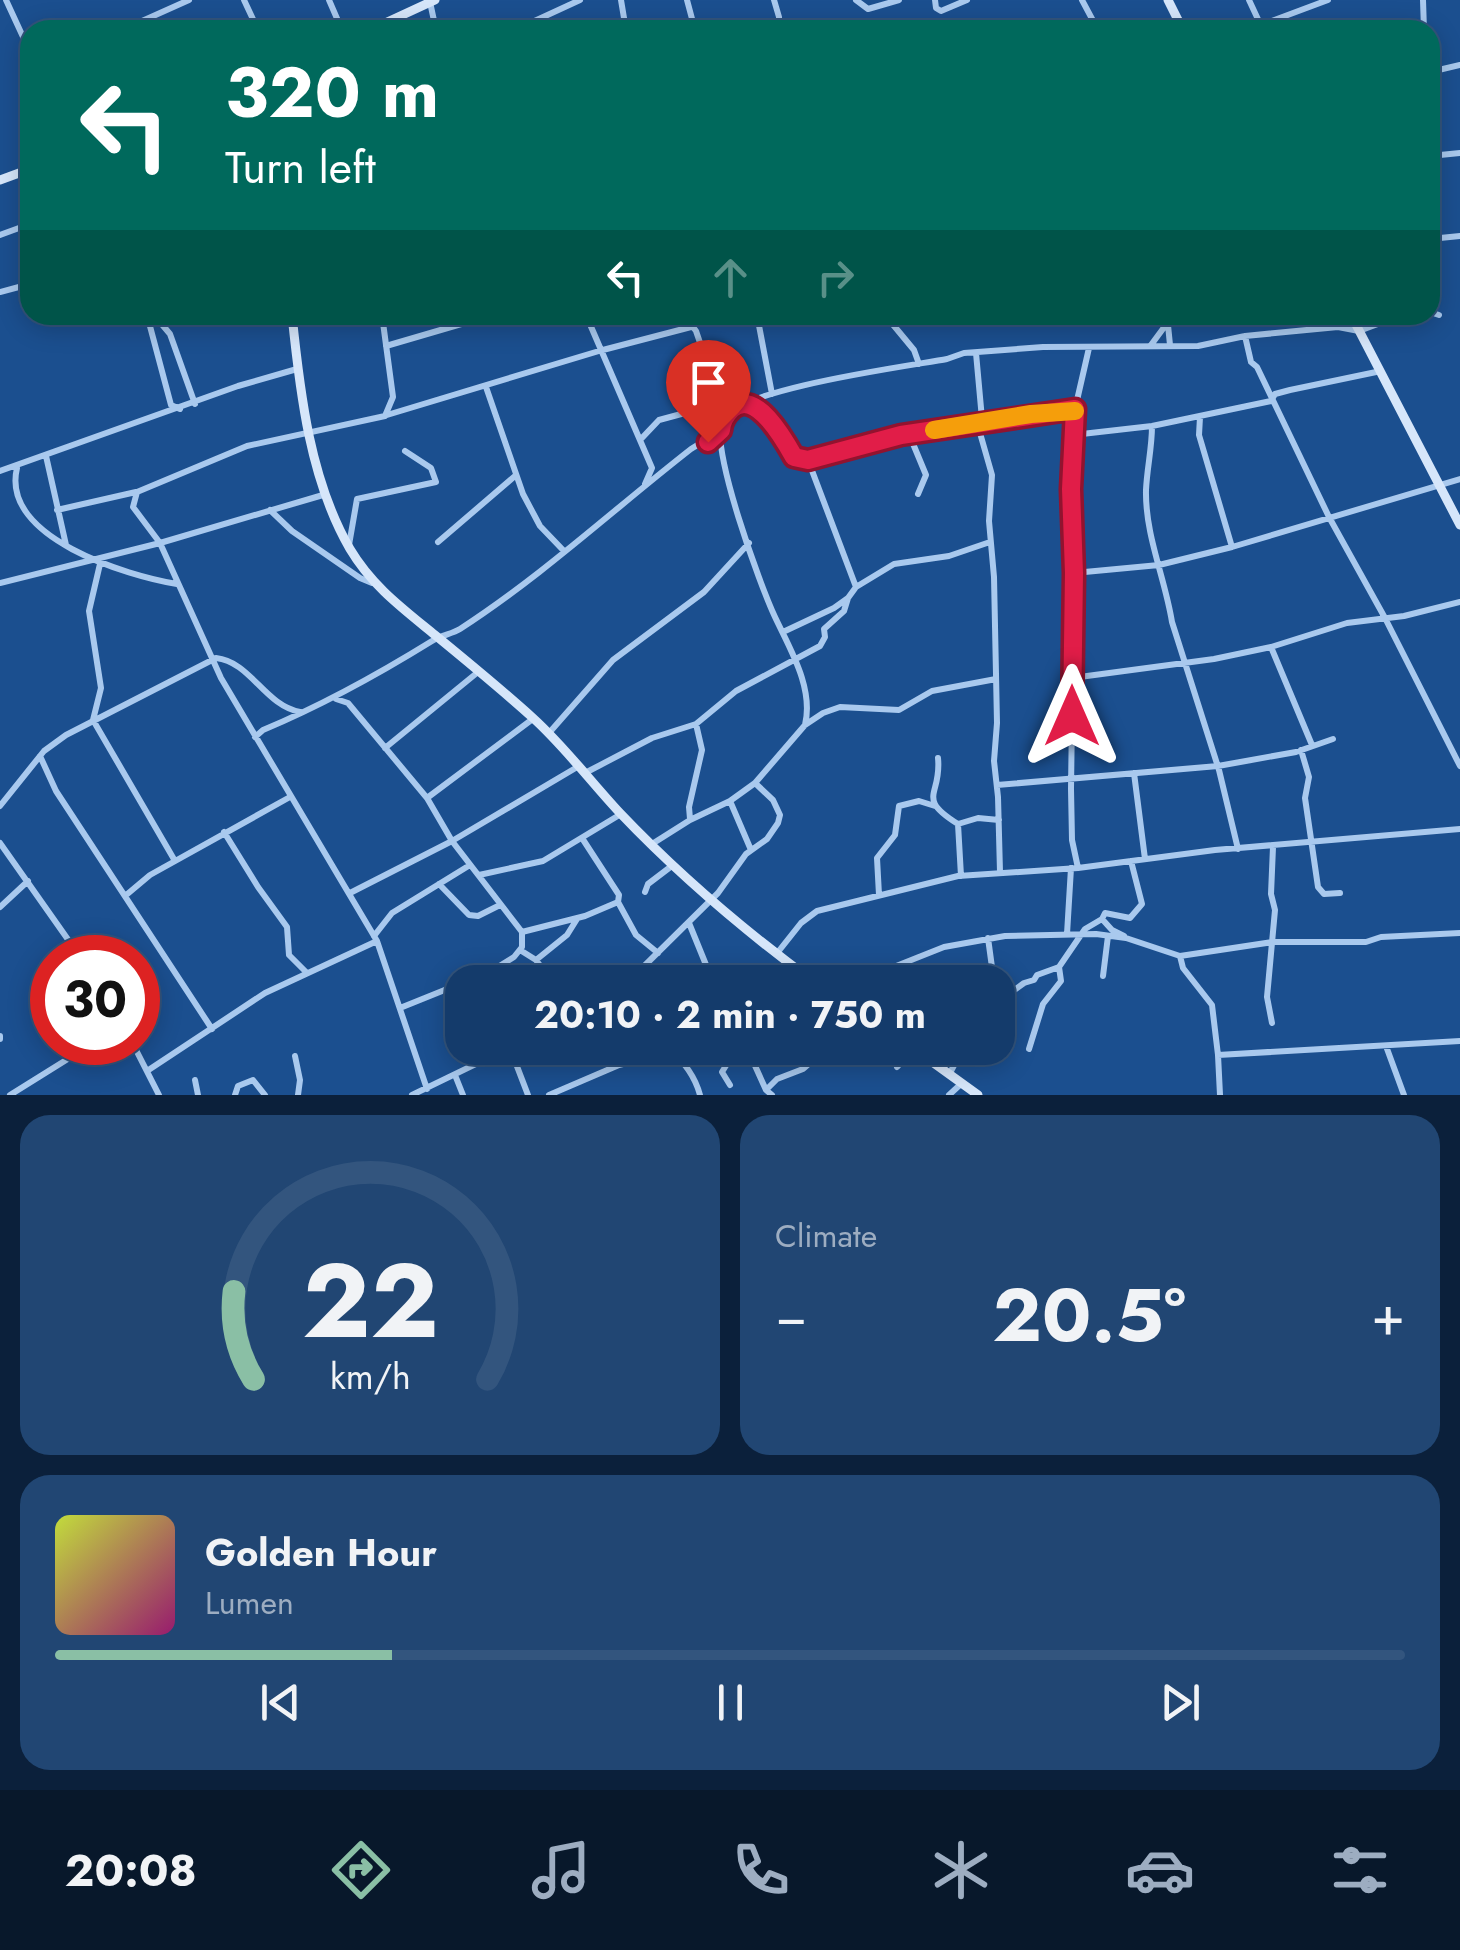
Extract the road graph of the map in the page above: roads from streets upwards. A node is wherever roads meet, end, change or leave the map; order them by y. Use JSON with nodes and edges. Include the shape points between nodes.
{"nodes":[{"id":1,"x":6,"y":0,"type":"edge"},
{"id":2,"x":189,"y":0,"type":"edge"},
{"id":3,"x":580,"y":0,"type":"edge"},
{"id":4,"x":856,"y":0,"type":"edge"},
{"id":5,"x":899,"y":0,"type":"edge"},
{"id":6,"x":935,"y":0,"type":"edge"},
{"id":7,"x":966,"y":0,"type":"edge"},
{"id":8,"x":1328,"y":0,"type":"edge"},
{"id":9,"x":432,"y":1,"type":"edge"},
{"id":10,"x":144,"y":20,"type":"edge"},
{"id":11,"x":391,"y":20,"type":"edge"},
{"id":12,"x":537,"y":20,"type":"edge"},
{"id":13,"x":1281,"y":20,"type":"edge"},
{"id":14,"x":20,"y":30,"type":"edge"},
{"id":15,"x":153,"y":325,"type":"edge"},
{"id":16,"x":161,"y":325,"type":"edge"},
{"id":17,"x":293,"y":325,"type":"edge"},
{"id":18,"x":383,"y":325,"type":"edge"},
{"id":19,"x":458,"y":325,"type":"edge"},
{"id":20,"x":590,"y":325,"type":"edge"},
{"id":21,"x":695,"y":325,"type":"edge"},
{"id":22,"x":759,"y":325,"type":"edge"},
{"id":23,"x":893,"y":325,"type":"edge"},
{"id":24,"x":1164,"y":325,"type":"edge"},
{"id":25,"x":1168,"y":325,"type":"edge"},
{"id":26,"x":1356,"y":325,"type":"edge"},
{"id":27,"x":1375,"y":325,"type":"edge"},
{"id":28,"x":692,"y":327,"type":"junction"},
{"id":29,"x":1359,"y":331,"type":"junction"},
{"id":30,"x":1245,"y":336,"type":"junction"},
{"id":31,"x":1170,"y":344,"type":"junction"},
{"id":32,"x":386,"y":346,"type":"junction"},
{"id":33,"x":1150,"y":346,"type":"junction"},
{"id":34,"x":1089,"y":348,"type":"junction"},
{"id":35,"x":599,"y":351,"type":"junction"},
{"id":36,"x":976,"y":353,"type":"junction"},
{"id":37,"x":918,"y":364,"type":"junction"},
{"id":38,"x":298,"y":369,"type":"junction"},
{"id":39,"x":1382,"y":372,"type":"junction"},
{"id":40,"x":486,"y":387,"type":"junction"},
{"id":41,"x":772,"y":394,"type":"junction"},
{"id":42,"x":1271,"y":401,"type":"junction"},
{"id":43,"x":195,"y":404,"type":"junction"},
{"id":44,"x":738,"y":404,"type":"junction"},
{"id":45,"x":716,"y":406,"type":"junction"},
{"id":46,"x":180,"y":409,"type":"junction"},
{"id":47,"x":1075,"y":409,"type":"junction"},
{"id":48,"x":385,"y":416,"type":"junction"},
{"id":49,"x":1200,"y":417,"type":"junction"},
{"id":50,"x":722,"y":420,"type":"junction"},
{"id":51,"x":1188,"y":420,"type":"junction"},
{"id":52,"x":982,"y":422,"type":"junction"},
{"id":53,"x":1152,"y":426,"type":"junction"},
{"id":54,"x":721,"y":430,"type":"junction"},
{"id":55,"x":310,"y":431,"type":"junction"},
{"id":56,"x":909,"y":434,"type":"junction"},
{"id":57,"x":1074,"y":435,"type":"junction"},
{"id":58,"x":1199,"y":435,"type":"junction"},
{"id":59,"x":641,"y":439,"type":"junction"},
{"id":60,"x":405,"y":451,"type":"dead end"},
{"id":61,"x":46,"y":456,"type":"junction"},
{"id":62,"x":808,"y":460,"type":"junction"},
{"id":63,"x":18,"y":466,"type":"junction"},
{"id":64,"x":652,"y":468,"type":"junction"},
{"id":65,"x":663,"y":470,"type":"junction"},
{"id":66,"x":0,"y":471,"type":"edge"},
{"id":67,"x":516,"y":476,"type":"junction"},
{"id":68,"x":1460,"y":480,"type":"edge"},
{"id":69,"x":1440,"y":484,"type":"junction"},
{"id":70,"x":645,"y":485,"type":"junction"},
{"id":71,"x":137,"y":492,"type":"junction"},
{"id":72,"x":918,"y":494,"type":"dead end"},
{"id":73,"x":324,"y":495,"type":"junction"},
{"id":74,"x":58,"y":510,"type":"junction"},
{"id":75,"x":270,"y":510,"type":"junction"},
{"id":76,"x":1329,"y":517,"type":"junction"},
{"id":77,"x":1460,"y":525,"type":"edge"},
{"id":78,"x":160,"y":542,"type":"junction"},
{"id":79,"x":438,"y":542,"type":"dead end"},
{"id":80,"x":990,"y":542,"type":"junction"},
{"id":81,"x":750,"y":543,"type":"junction"},
{"id":82,"x":66,"y":546,"type":"junction"},
{"id":83,"x":348,"y":547,"type":"junction"},
{"id":84,"x":1232,"y":547,"type":"junction"},
{"id":85,"x":563,"y":550,"type":"junction"},
{"id":86,"x":97,"y":562,"type":"junction"},
{"id":87,"x":757,"y":564,"type":"junction"},
{"id":88,"x":732,"y":565,"type":"junction"},
{"id":89,"x":1159,"y":566,"type":"junction"},
{"id":90,"x":1074,"y":573,"type":"junction"},
{"id":91,"x":372,"y":583,"type":"junction"},
{"id":92,"x":0,"y":584,"type":"edge"},
{"id":93,"x":177,"y":584,"type":"junction"},
{"id":94,"x":856,"y":587,"type":"junction"},
{"id":95,"x":848,"y":598,"type":"junction"},
{"id":96,"x":1460,"y":602,"type":"edge"},
{"id":97,"x":1386,"y":618,"type":"junction"},
{"id":98,"x":782,"y":632,"type":"junction"},
{"id":99,"x":438,"y":637,"type":"junction"},
{"id":100,"x":1271,"y":647,"type":"junction"},
{"id":101,"x":794,"y":659,"type":"junction"},
{"id":102,"x":214,"y":660,"type":"junction"},
{"id":103,"x":1186,"y":664,"type":"junction"},
{"id":104,"x":478,"y":672,"type":"junction"},
{"id":105,"x":1072,"y":678,"type":"junction"},
{"id":106,"x":996,"y":679,"type":"junction"},
{"id":107,"x":335,"y":698,"type":"junction"},
{"id":108,"x":303,"y":712,"type":"junction"},
{"id":109,"x":534,"y":718,"type":"junction"},
{"id":110,"x":93,"y":720,"type":"junction"},
{"id":111,"x":696,"y":724,"type":"junction"},
{"id":112,"x":805,"y":725,"type":"junction"},
{"id":113,"x":549,"y":733,"type":"junction"},
{"id":114,"x":255,"y":737,"type":"junction"},
{"id":115,"x":1333,"y":740,"type":"dead end"},
{"id":116,"x":1312,"y":745,"type":"junction"},
{"id":117,"x":386,"y":748,"type":"junction"},
{"id":118,"x":1301,"y":750,"type":"junction"},
{"id":119,"x":40,"y":756,"type":"junction"},
{"id":120,"x":938,"y":758,"type":"dead end"},
{"id":121,"x":1218,"y":766,"type":"junction"},
{"id":122,"x":1460,"y":766,"type":"edge"},
{"id":123,"x":582,"y":770,"type":"junction"},
{"id":124,"x":1134,"y":773,"type":"junction"},
{"id":125,"x":1071,"y":778,"type":"junction"},
{"id":126,"x":755,"y":783,"type":"junction"},
{"id":127,"x":997,"y":786,"type":"junction"},
{"id":128,"x":290,"y":797,"type":"junction"},
{"id":129,"x":426,"y":798,"type":"junction"},
{"id":130,"x":730,"y":801,"type":"junction"},
{"id":131,"x":0,"y":806,"type":"edge"},
{"id":132,"x":935,"y":806,"type":"junction"},
{"id":133,"x":621,"y":814,"type":"junction"},
{"id":134,"x":690,"y":820,"type":"junction"},
{"id":135,"x":999,"y":820,"type":"junction"},
{"id":136,"x":958,"y":824,"type":"junction"},
{"id":137,"x":1460,"y":829,"type":"edge"},
{"id":138,"x":224,"y":832,"type":"junction"},
{"id":139,"x":582,"y":838,"type":"junction"},
{"id":140,"x":452,"y":841,"type":"junction"},
{"id":141,"x":0,"y":843,"type":"edge"},
{"id":142,"x":652,"y":844,"type":"junction"},
{"id":143,"x":1310,"y":844,"type":"junction"},
{"id":144,"x":1273,"y":847,"type":"junction"},
{"id":145,"x":1238,"y":849,"type":"junction"},
{"id":146,"x":752,"y":850,"type":"junction"},
{"id":147,"x":1145,"y":859,"type":"junction"},
{"id":148,"x":175,"y":861,"type":"junction"},
{"id":149,"x":1131,"y":861,"type":"junction"},
{"id":150,"x":470,"y":866,"type":"junction"},
{"id":151,"x":672,"y":866,"type":"junction"},
{"id":152,"x":1074,"y":868,"type":"junction"},
{"id":153,"x":1000,"y":872,"type":"junction"},
{"id":154,"x":479,"y":875,"type":"junction"},
{"id":155,"x":961,"y":876,"type":"junction"},
{"id":156,"x":28,"y":881,"type":"junction"},
{"id":157,"x":439,"y":884,"type":"junction"},
{"id":158,"x":645,"y":892,"type":"dead end"},
{"id":159,"x":350,"y":893,"type":"junction"},
{"id":160,"x":1340,"y":894,"type":"dead end"},
{"id":161,"x":879,"y":895,"type":"junction"},
{"id":162,"x":124,"y":896,"type":"junction"},
{"id":163,"x":710,"y":900,"type":"junction"},
{"id":164,"x":618,"y":902,"type":"junction"},
{"id":165,"x":500,"y":905,"type":"junction"},
{"id":166,"x":0,"y":907,"type":"edge"},
{"id":167,"x":577,"y":918,"type":"junction"},
{"id":168,"x":1102,"y":918,"type":"junction"},
{"id":169,"x":689,"y":923,"type":"junction"},
{"id":170,"x":522,"y":932,"type":"junction"},
{"id":171,"x":1460,"y":933,"type":"edge"},
{"id":172,"x":1067,"y":934,"type":"junction"},
{"id":173,"x":1082,"y":934,"type":"junction"},
{"id":174,"x":66,"y":935,"type":"edge"},
{"id":175,"x":1108,"y":936,"type":"junction"},
{"id":176,"x":376,"y":938,"type":"junction"},
{"id":177,"x":988,"y":938,"type":"junction"},
{"id":178,"x":1126,"y":938,"type":"junction"},
{"id":179,"x":1273,"y":942,"type":"junction"},
{"id":180,"x":520,"y":950,"type":"junction"},
{"id":181,"x":778,"y":952,"type":"junction"},
{"id":182,"x":658,"y":953,"type":"junction"},
{"id":183,"x":1180,"y":956,"type":"junction"},
{"id":184,"x":536,"y":960,"type":"junction"},
{"id":185,"x":499,"y":965,"type":"edge"},
{"id":186,"x":540,"y":965,"type":"edge"},
{"id":187,"x":646,"y":965,"type":"edge"},
{"id":188,"x":706,"y":965,"type":"edge"},
{"id":189,"x":793,"y":965,"type":"edge"},
{"id":190,"x":897,"y":965,"type":"edge"},
{"id":191,"x":992,"y":965,"type":"edge"},
{"id":192,"x":1059,"y":967,"type":"junction"},
{"id":193,"x":307,"y":973,"type":"junction"},
{"id":194,"x":1102,"y":976,"type":"dead end"},
{"id":195,"x":445,"y":990,"type":"edge"},
{"id":196,"x":1015,"y":990,"type":"edge"},
{"id":197,"x":400,"y":1008,"type":"junction"},
{"id":198,"x":1272,"y":1023,"type":"dead end"},
{"id":199,"x":212,"y":1029,"type":"junction"},
{"id":200,"x":1460,"y":1040,"type":"edge"},
{"id":201,"x":1386,"y":1046,"type":"junction"},
{"id":202,"x":1029,"y":1050,"type":"dead end"},
{"id":203,"x":1218,"y":1055,"type":"junction"},
{"id":204,"x":296,"y":1056,"type":"dead end"},
{"id":205,"x":58,"y":1065,"type":"edge"},
{"id":206,"x":144,"y":1065,"type":"edge"},
{"id":207,"x":476,"y":1065,"type":"edge"},
{"id":208,"x":517,"y":1065,"type":"edge"},
{"id":209,"x":619,"y":1065,"type":"edge"},
{"id":210,"x":686,"y":1065,"type":"edge"},
{"id":211,"x":726,"y":1065,"type":"edge"},
{"id":212,"x":756,"y":1065,"type":"edge"},
{"id":213,"x":808,"y":1065,"type":"edge"},
{"id":214,"x":938,"y":1065,"type":"edge"},
{"id":215,"x":954,"y":1065,"type":"edge"},
{"id":216,"x":147,"y":1071,"type":"junction"},
{"id":217,"x":950,"y":1073,"type":"junction"},
{"id":218,"x":456,"y":1075,"type":"junction"},
{"id":219,"x":195,"y":1080,"type":"dead end"},
{"id":220,"x":963,"y":1082,"type":"junction"},
{"id":221,"x":730,"y":1085,"type":"dead end"},
{"id":222,"x":427,"y":1089,"type":"junction"},
{"id":223,"x":770,"y":1094,"type":"edge"},
{"id":224,"x":10,"y":1095,"type":"edge"},
{"id":225,"x":159,"y":1095,"type":"edge"},
{"id":226,"x":198,"y":1095,"type":"edge"},
{"id":227,"x":235,"y":1095,"type":"edge"},
{"id":228,"x":265,"y":1095,"type":"edge"},
{"id":229,"x":298,"y":1095,"type":"edge"},
{"id":230,"x":412,"y":1095,"type":"edge"},
{"id":231,"x":463,"y":1095,"type":"edge"},
{"id":232,"x":528,"y":1095,"type":"edge"},
{"id":233,"x":550,"y":1095,"type":"edge"},
{"id":234,"x":700,"y":1095,"type":"edge"},
{"id":235,"x":949,"y":1095,"type":"edge"},
{"id":236,"x":978,"y":1095,"type":"edge"},
{"id":237,"x":1220,"y":1095,"type":"edge"},
{"id":238,"x":1404,"y":1095,"type":"edge"}],
"edges":[{"from":1,"to":14,"type":"street"},
{"from":2,"to":10,"type":"street"},
{"from":3,"to":12,"type":"street"},
{"from":4,"to":5,"type":"street","via":[[868,9]]},
{"from":6,"to":7,"type":"street","via":[[941,11]]},
{"from":8,"to":13,"type":"street"},
{"from":9,"to":11,"type":"street"},
{"from":15,"to":46,"type":"street","via":[[166,390]]},
{"from":16,"to":43,"type":"street"},
{"from":17,"to":38,"type":"street"},
{"from":18,"to":32,"type":"street"},
{"from":19,"to":32,"type":"street"},
{"from":20,"to":35,"type":"street"},
{"from":21,"to":28,"type":"street"},
{"from":22,"to":41,"type":"street"},
{"from":23,"to":37,"type":"street"},
{"from":24,"to":33,"type":"street"},
{"from":25,"to":31,"type":"street"},
{"from":26,"to":29,"type":"street"},
{"from":27,"to":29,"type":"street"},
{"from":28,"to":35,"type":"street"},
{"from":28,"to":45,"type":"street","via":[[718,395]]},
{"from":29,"to":30,"type":"street"},
{"from":29,"to":39,"type":"street"},
{"from":30,"to":31,"type":"street"},
{"from":30,"to":42,"type":"street"},
{"from":31,"to":33,"type":"street"},
{"from":32,"to":48,"type":"street","via":[[392,397]]},
{"from":33,"to":34,"type":"street"},
{"from":34,"to":36,"type":"street"},
{"from":34,"to":47,"type":"street"},
{"from":35,"to":40,"type":"street"},
{"from":35,"to":59,"type":"street"},
{"from":36,"to":37,"type":"street"},
{"from":36,"to":52,"type":"street"},
{"from":37,"to":41,"type":"street"},
{"from":38,"to":43,"type":"street"},
{"from":38,"to":55,"type":"street"},
{"from":39,"to":42,"type":"street","via":[[1290,390]]},
{"from":39,"to":69,"type":"street"},
{"from":40,"to":48,"type":"street"},
{"from":40,"to":67,"type":"street"},
{"from":41,"to":44,"type":"street"},
{"from":42,"to":49,"type":"street"},
{"from":42,"to":76,"type":"street"},
{"from":43,"to":46,"type":"street"},
{"from":44,"to":45,"type":"street"},
{"from":44,"to":50,"type":"street"},
{"from":44,"to":62,"type":"street","via":[[755,408],[779,430],[794,457]]},
{"from":45,"to":50,"type":"street"},
{"from":45,"to":59,"type":"street","via":[[659,420]]},
{"from":46,"to":61,"type":"street"},
{"from":47,"to":52,"type":"street"},
{"from":47,"to":57,"type":"street"},
{"from":48,"to":55,"type":"street"},
{"from":49,"to":51,"type":"street"},
{"from":49,"to":58,"type":"street"},
{"from":50,"to":54,"type":"street"},
{"from":51,"to":53,"type":"street"},
{"from":51,"to":58,"type":"street"},
{"from":52,"to":56,"type":"street"},
{"from":52,"to":80,"type":"street","via":[[992,474]]},
{"from":53,"to":57,"type":"street"},
{"from":53,"to":89,"type":"street","via":[[1146,489]]},
{"from":54,"to":65,"type":"street"},
{"from":54,"to":81,"type":"street","via":[[720,453]]},
{"from":55,"to":71,"type":"street","via":[[247,446]]},
{"from":55,"to":73,"type":"street"},
{"from":56,"to":62,"type":"street"},
{"from":56,"to":72,"type":"street","via":[[926,476]]},
{"from":57,"to":90,"type":"street"},
{"from":58,"to":84,"type":"street"},
{"from":59,"to":64,"type":"street"},
{"from":60,"to":83,"type":"street","via":[[430,468],[436,482],[356,499]]},
{"from":61,"to":63,"type":"street"},
{"from":61,"to":74,"type":"street"},
{"from":62,"to":94,"type":"street"},
{"from":63,"to":66,"type":"street"},
{"from":63,"to":82,"type":"street","via":[[19,507]]},
{"from":64,"to":65,"type":"street"},
{"from":64,"to":70,"type":"street"},
{"from":65,"to":70,"type":"street"},
{"from":67,"to":79,"type":"street"},
{"from":67,"to":85,"type":"street","via":[[540,526]]},
{"from":68,"to":69,"type":"street"},
{"from":69,"to":76,"type":"street"},
{"from":69,"to":77,"type":"street"},
{"from":70,"to":85,"type":"street"},
{"from":71,"to":74,"type":"street"},
{"from":71,"to":78,"type":"street","via":[[134,507]]},
{"from":73,"to":75,"type":"street"},
{"from":73,"to":83,"type":"street"},
{"from":74,"to":82,"type":"street"},
{"from":75,"to":78,"type":"street"},
{"from":75,"to":91,"type":"street","via":[[292,532]]},
{"from":76,"to":84,"type":"street"},
{"from":76,"to":97,"type":"street"},
{"from":78,"to":86,"type":"street"},
{"from":78,"to":93,"type":"street"},
{"from":80,"to":94,"type":"street","via":[[894,564]]},
{"from":80,"to":106,"type":"street"},
{"from":81,"to":87,"type":"street"},
{"from":81,"to":88,"type":"street"},
{"from":82,"to":86,"type":"street"},
{"from":83,"to":91,"type":"street"},
{"from":84,"to":89,"type":"street"},
{"from":85,"to":99,"type":"street","via":[[456,632]]},
{"from":86,"to":92,"type":"street"},
{"from":86,"to":93,"type":"street"},
{"from":86,"to":110,"type":"street","via":[[89,611],[100,688]]},
{"from":87,"to":88,"type":"street"},
{"from":87,"to":98,"type":"street"},
{"from":88,"to":113,"type":"street","via":[[613,660]]},
{"from":89,"to":90,"type":"street"},
{"from":89,"to":103,"type":"street"},
{"from":90,"to":105,"type":"street"},
{"from":91,"to":99,"type":"street"},
{"from":93,"to":102,"type":"street"},
{"from":94,"to":95,"type":"street"},
{"from":95,"to":98,"type":"street"},
{"from":95,"to":101,"type":"street","via":[[824,628],[820,646]]},
{"from":96,"to":97,"type":"street"},
{"from":97,"to":100,"type":"street"},
{"from":97,"to":122,"type":"street"},
{"from":98,"to":101,"type":"street"},
{"from":99,"to":104,"type":"street"},
{"from":99,"to":107,"type":"street"},
{"from":100,"to":103,"type":"street"},
{"from":100,"to":116,"type":"street"},
{"from":101,"to":111,"type":"street","via":[[736,691]]},
{"from":101,"to":112,"type":"street","via":[[807,700]]},
{"from":102,"to":108,"type":"street","via":[[234,663],[269,698]]},
{"from":102,"to":110,"type":"street"},
{"from":102,"to":114,"type":"street"},
{"from":103,"to":105,"type":"street"},
{"from":103,"to":121,"type":"street"},
{"from":104,"to":109,"type":"street"},
{"from":104,"to":117,"type":"street"},
{"from":105,"to":125,"type":"street"},
{"from":106,"to":112,"type":"street","via":[[932,691],[899,710],[840,708]]},
{"from":106,"to":127,"type":"street"},
{"from":107,"to":108,"type":"street"},
{"from":107,"to":117,"type":"street","via":[[348,703]]},
{"from":108,"to":114,"type":"street"},
{"from":109,"to":113,"type":"street"},
{"from":109,"to":129,"type":"street"},
{"from":110,"to":119,"type":"street"},
{"from":110,"to":148,"type":"street"},
{"from":111,"to":123,"type":"street"},
{"from":111,"to":134,"type":"street","via":[[702,750]]},
{"from":112,"to":126,"type":"street"},
{"from":113,"to":123,"type":"street"},
{"from":114,"to":128,"type":"street"},
{"from":115,"to":116,"type":"street"},
{"from":116,"to":118,"type":"street"},
{"from":117,"to":129,"type":"street"},
{"from":118,"to":121,"type":"street"},
{"from":118,"to":143,"type":"street","via":[[1309,777]]},
{"from":119,"to":131,"type":"street"},
{"from":119,"to":162,"type":"street"},
{"from":120,"to":132,"type":"street"},
{"from":121,"to":124,"type":"street"},
{"from":121,"to":145,"type":"street"},
{"from":123,"to":133,"type":"street"},
{"from":123,"to":140,"type":"street"},
{"from":124,"to":125,"type":"street"},
{"from":124,"to":147,"type":"street"},
{"from":125,"to":127,"type":"street"},
{"from":125,"to":152,"type":"street"},
{"from":126,"to":130,"type":"street"},
{"from":126,"to":146,"type":"street","via":[[780,815]]},
{"from":127,"to":135,"type":"street"},
{"from":128,"to":138,"type":"street"},
{"from":128,"to":159,"type":"street"},
{"from":129,"to":140,"type":"street"},
{"from":130,"to":134,"type":"street"},
{"from":130,"to":146,"type":"street"},
{"from":132,"to":136,"type":"street"},
{"from":132,"to":161,"type":"street","via":[[900,806],[895,835],[877,858]]},
{"from":133,"to":139,"type":"street"},
{"from":133,"to":142,"type":"street"},
{"from":134,"to":142,"type":"street"},
{"from":135,"to":136,"type":"street"},
{"from":135,"to":153,"type":"street"},
{"from":136,"to":155,"type":"street"},
{"from":137,"to":143,"type":"street"},
{"from":138,"to":148,"type":"street"},
{"from":138,"to":193,"type":"street","via":[[288,927],[289,955]]},
{"from":139,"to":154,"type":"street","via":[[543,862]]},
{"from":139,"to":164,"type":"street"},
{"from":140,"to":150,"type":"street"},
{"from":140,"to":159,"type":"street"},
{"from":141,"to":156,"type":"street"},
{"from":142,"to":151,"type":"street"},
{"from":143,"to":144,"type":"street"},
{"from":143,"to":160,"type":"street","via":[[1318,888]]},
{"from":144,"to":145,"type":"street"},
{"from":144,"to":179,"type":"street"},
{"from":145,"to":147,"type":"street"},
{"from":146,"to":163,"type":"street"},
{"from":147,"to":149,"type":"street"},
{"from":148,"to":162,"type":"street"},
{"from":149,"to":152,"type":"street"},
{"from":149,"to":168,"type":"street","via":[[1142,904],[1130,918],[1112,912]]},
{"from":150,"to":154,"type":"street"},
{"from":150,"to":157,"type":"street"},
{"from":151,"to":158,"type":"street"},
{"from":151,"to":163,"type":"street"},
{"from":152,"to":153,"type":"street"},
{"from":152,"to":172,"type":"street"},
{"from":153,"to":155,"type":"street"},
{"from":154,"to":165,"type":"street"},
{"from":155,"to":161,"type":"street"},
{"from":156,"to":166,"type":"street"},
{"from":156,"to":174,"type":"street"},
{"from":157,"to":165,"type":"street","via":[[468,915]]},
{"from":157,"to":176,"type":"street","via":[[392,914]]},
{"from":159,"to":176,"type":"street"},
{"from":161,"to":181,"type":"street","via":[[817,911]]},
{"from":162,"to":199,"type":"street"},
{"from":163,"to":169,"type":"street"},
{"from":163,"to":181,"type":"street"},
{"from":164,"to":167,"type":"street"},
{"from":164,"to":182,"type":"street","via":[[636,935]]},
{"from":165,"to":170,"type":"street"},
{"from":167,"to":170,"type":"street"},
{"from":167,"to":184,"type":"street"},
{"from":168,"to":173,"type":"street"},
{"from":168,"to":178,"type":"street"},
{"from":169,"to":182,"type":"street"},
{"from":169,"to":188,"type":"street"},
{"from":170,"to":180,"type":"street"},
{"from":171,"to":179,"type":"street"},
{"from":172,"to":173,"type":"street"},
{"from":172,"to":177,"type":"street"},
{"from":173,"to":175,"type":"street"},
{"from":173,"to":192,"type":"street"},
{"from":175,"to":178,"type":"street"},
{"from":175,"to":194,"type":"street"},
{"from":176,"to":193,"type":"street"},
{"from":176,"to":197,"type":"street"},
{"from":177,"to":190,"type":"street"},
{"from":177,"to":191,"type":"street"},
{"from":178,"to":183,"type":"street"},
{"from":179,"to":183,"type":"street"},
{"from":179,"to":198,"type":"street","via":[[1267,997]]},
{"from":180,"to":184,"type":"street"},
{"from":180,"to":185,"type":"street"},
{"from":181,"to":189,"type":"street"},
{"from":182,"to":187,"type":"street"},
{"from":183,"to":203,"type":"street","via":[[1212,1005]]},
{"from":184,"to":186,"type":"street"},
{"from":192,"to":196,"type":"street"},
{"from":192,"to":202,"type":"street","via":[[1061,981],[1043,1004]]},
{"from":193,"to":199,"type":"street"},
{"from":195,"to":197,"type":"street"},
{"from":197,"to":222,"type":"street"},
{"from":199,"to":216,"type":"street"},
{"from":200,"to":201,"type":"street"},
{"from":201,"to":203,"type":"street"},
{"from":201,"to":238,"type":"street"},
{"from":203,"to":237,"type":"street"},
{"from":204,"to":229,"type":"street"},
{"from":205,"to":224,"type":"street"},
{"from":206,"to":216,"type":"street"},
{"from":207,"to":218,"type":"street"},
{"from":208,"to":232,"type":"street"},
{"from":209,"to":233,"type":"street"},
{"from":210,"to":234,"type":"street"},
{"from":211,"to":221,"type":"street","via":[[722,1072]]},
{"from":212,"to":223,"type":"street"},
{"from":213,"to":223,"type":"street","via":[[776,1079]]},
{"from":214,"to":217,"type":"street"},
{"from":215,"to":217,"type":"street"},
{"from":216,"to":225,"type":"street"},
{"from":217,"to":220,"type":"street"},
{"from":218,"to":222,"type":"street"},
{"from":218,"to":231,"type":"street"},
{"from":219,"to":226,"type":"street"},
{"from":220,"to":235,"type":"street"},
{"from":220,"to":236,"type":"street"},
{"from":222,"to":230,"type":"street"},
{"from":227,"to":228,"type":"street","via":[[252,1080]]}]}
